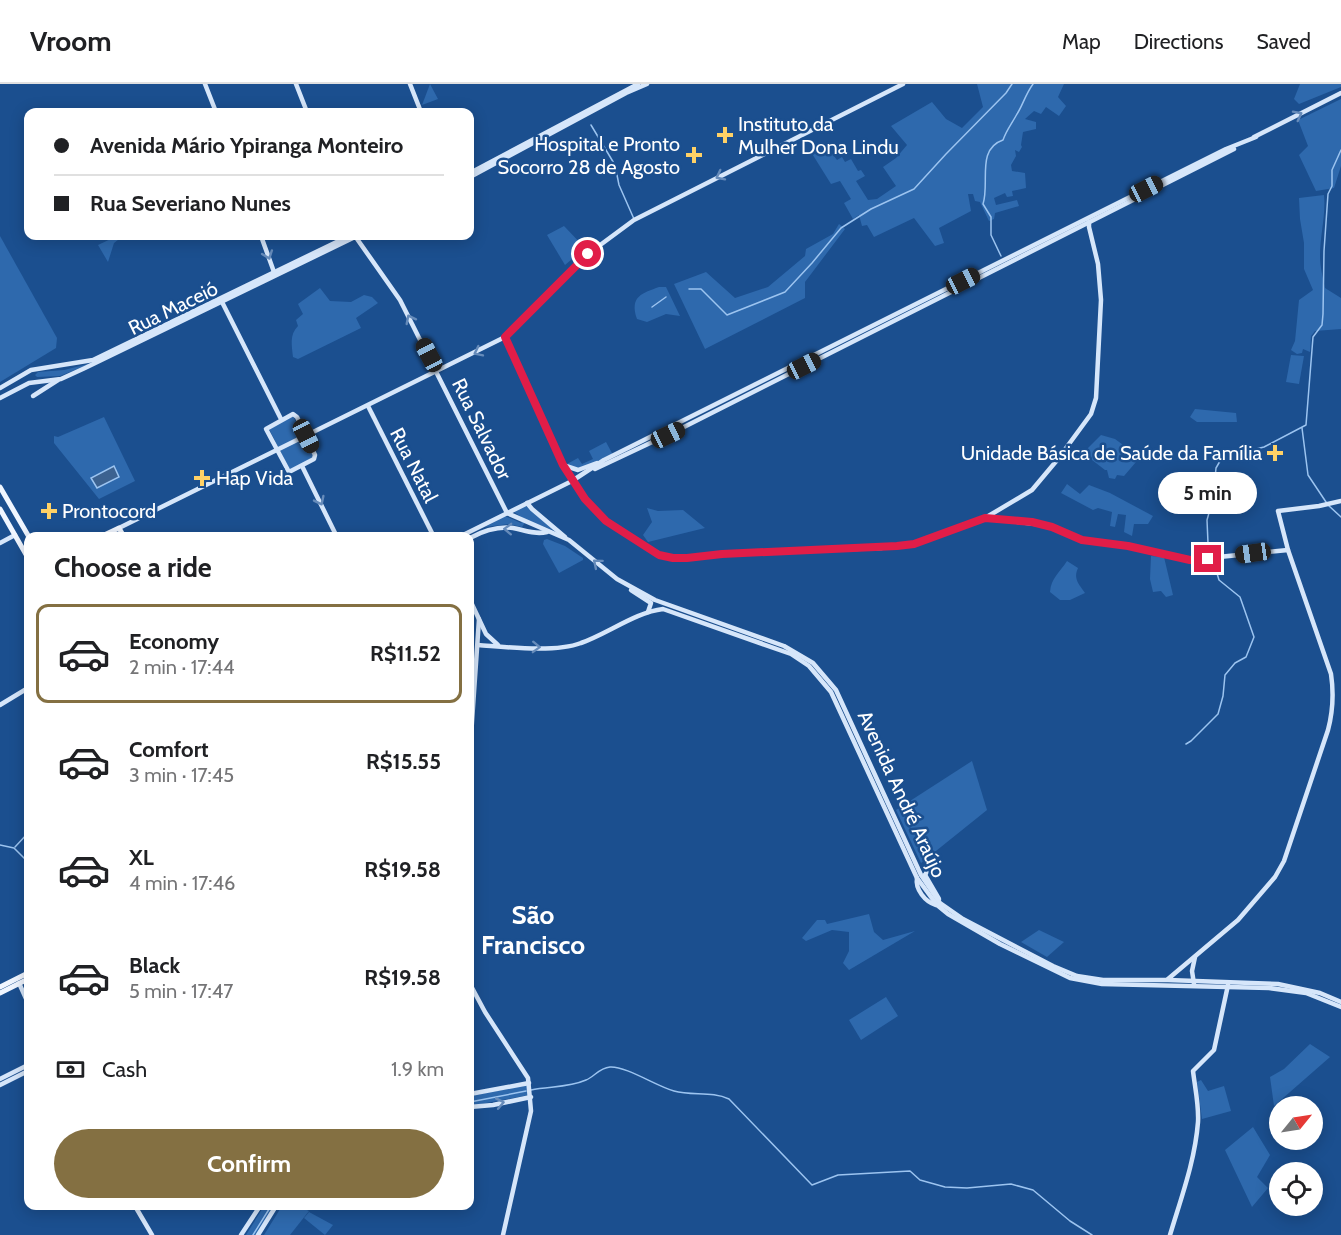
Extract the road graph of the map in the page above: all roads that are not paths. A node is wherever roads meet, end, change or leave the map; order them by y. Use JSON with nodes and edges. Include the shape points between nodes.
{"nodes":[{"id":1,"x":205,"y":84,"type":"edge"},
{"id":2,"x":296,"y":84,"type":"edge"},
{"id":3,"x":410,"y":84,"type":"edge"},
{"id":4,"x":647,"y":84,"type":"edge"},
{"id":5,"x":903,"y":84,"type":"edge"},
{"id":6,"x":634,"y":85,"type":"edge"},
{"id":7,"x":1341,"y":93,"type":"edge"},
{"id":8,"x":214,"y":108,"type":"edge"},
{"id":9,"x":305,"y":108,"type":"edge"},
{"id":10,"x":420,"y":108,"type":"edge"},
{"id":11,"x":474,"y":173,"type":"edge"},
{"id":12,"x":474,"y":173,"type":"edge"},
{"id":13,"x":1160,"y":184,"type":"junction"},
{"id":14,"x":1089,"y":222,"type":"junction"},
{"id":15,"x":1083,"y":225,"type":"junction"},
{"id":16,"x":1091,"y":237,"type":"junction"},
{"id":17,"x":262,"y":240,"type":"edge"},
{"id":18,"x":341,"y":240,"type":"edge"},
{"id":19,"x":347,"y":240,"type":"edge"},
{"id":20,"x":359,"y":240,"type":"edge"},
{"id":21,"x":274,"y":274,"type":"junction"},
{"id":22,"x":222,"y":302,"type":"junction"},
{"id":23,"x":505,"y":337,"type":"junction"},
{"id":24,"x":37,"y":369,"type":"junction"},
{"id":25,"x":437,"y":371,"type":"junction"},
{"id":26,"x":61,"y":379,"type":"junction"},
{"id":27,"x":39,"y":381,"type":"junction"},
{"id":28,"x":0,"y":388,"type":"edge"},
{"id":29,"x":33,"y":396,"type":"dead end"},
{"id":30,"x":0,"y":398,"type":"edge"},
{"id":31,"x":368,"y":406,"type":"junction"},
{"id":32,"x":281,"y":419,"type":"junction"},
{"id":33,"x":306,"y":436,"type":"junction"},
{"id":34,"x":276,"y":449,"type":"junction"},
{"id":35,"x":604,"y":460,"type":"junction"},
{"id":36,"x":563,"y":465,"type":"junction"},
{"id":37,"x":302,"y":466,"type":"junction"},
{"id":38,"x":587,"y":472,"type":"junction"},
{"id":39,"x":572,"y":481,"type":"junction"},
{"id":40,"x":0,"y":487,"type":"edge"},
{"id":41,"x":1341,"y":501,"type":"edge"},
{"id":42,"x":527,"y":503,"type":"junction"},
{"id":43,"x":0,"y":509,"type":"edge"},
{"id":44,"x":507,"y":513,"type":"junction"},
{"id":45,"x":985,"y":518,"type":"junction"},
{"id":46,"x":119,"y":528,"type":"junction"},
{"id":47,"x":26,"y":532,"type":"edge"},
{"id":48,"x":111,"y":532,"type":"edge"},
{"id":49,"x":121,"y":532,"type":"edge"},
{"id":50,"x":335,"y":532,"type":"edge"},
{"id":51,"x":431,"y":532,"type":"edge"},
{"id":52,"x":469,"y":532,"type":"edge"},
{"id":53,"x":546,"y":532,"type":"junction"},
{"id":54,"x":15,"y":535,"type":"junction"},
{"id":55,"x":474,"y":537,"type":"edge"},
{"id":56,"x":569,"y":540,"type":"junction"},
{"id":57,"x":0,"y":543,"type":"edge"},
{"id":58,"x":1288,"y":550,"type":"junction"},
{"id":59,"x":24,"y":551,"type":"edge"},
{"id":60,"x":622,"y":582,"type":"junction"},
{"id":61,"x":474,"y":608,"type":"edge"},
{"id":62,"x":646,"y":614,"type":"junction"},
{"id":63,"x":479,"y":619,"type":"junction"},
{"id":64,"x":478,"y":645,"type":"junction"},
{"id":65,"x":504,"y":647,"type":"junction"},
{"id":66,"x":24,"y":690,"type":"edge"},
{"id":67,"x":474,"y":698,"type":"edge"},
{"id":68,"x":0,"y":705,"type":"edge"},
{"id":69,"x":933,"y":861,"type":"dead end"},
{"id":70,"x":926,"y":867,"type":"dead end"},
{"id":71,"x":918,"y":868,"type":"junction"},
{"id":72,"x":921,"y":876,"type":"junction"},
{"id":73,"x":938,"y":904,"type":"junction"},
{"id":74,"x":1195,"y":957,"type":"junction"},
{"id":75,"x":1177,"y":972,"type":"junction"},
{"id":76,"x":1192,"y":973,"type":"junction"},
{"id":77,"x":24,"y":975,"type":"edge"},
{"id":78,"x":24,"y":981,"type":"edge"},
{"id":79,"x":19,"y":983,"type":"junction"},
{"id":80,"x":1168,"y":983,"type":"junction"},
{"id":81,"x":1194,"y":984,"type":"junction"},
{"id":82,"x":1228,"y":985,"type":"junction"},
{"id":83,"x":0,"y":987,"type":"edge"},
{"id":84,"x":474,"y":992,"type":"edge"},
{"id":85,"x":0,"y":993,"type":"edge"},
{"id":86,"x":24,"y":994,"type":"edge"},
{"id":87,"x":1341,"y":1002,"type":"edge"},
{"id":88,"x":1341,"y":1007,"type":"edge"},
{"id":89,"x":24,"y":1067,"type":"edge"},
{"id":90,"x":24,"y":1073,"type":"edge"},
{"id":91,"x":0,"y":1079,"type":"edge"},
{"id":92,"x":529,"y":1084,"type":"junction"},
{"id":93,"x":0,"y":1085,"type":"edge"},
{"id":94,"x":474,"y":1093,"type":"edge"},
{"id":95,"x":531,"y":1095,"type":"junction"},
{"id":96,"x":474,"y":1107,"type":"edge"},
{"id":97,"x":137,"y":1210,"type":"edge"},
{"id":98,"x":257,"y":1210,"type":"edge"},
{"id":99,"x":274,"y":1210,"type":"edge"},
{"id":100,"x":152,"y":1235,"type":"edge"},
{"id":101,"x":241,"y":1235,"type":"edge"},
{"id":102,"x":258,"y":1235,"type":"edge"},
{"id":103,"x":503,"y":1235,"type":"edge"},
{"id":104,"x":1170,"y":1235,"type":"edge"}],
"edges":[{"from":1,"to":8,"type":"main road"},
{"from":2,"to":9,"type":"main road"},
{"from":3,"to":10,"type":"main road"},
{"from":4,"to":11,"type":"main road"},
{"from":5,"to":23,"type":"main road","one_way":true,"via":[[634,220],[588,254]]},
{"from":6,"to":12,"type":"main road"},
{"from":13,"to":7,"type":"main road","one_way":true},
{"from":13,"to":14,"type":"main road"},
{"from":13,"to":35,"type":"main road"},
{"from":14,"to":15,"type":"main road"},
{"from":14,"to":16,"type":"main road"},
{"from":15,"to":16,"type":"main road"},
{"from":15,"to":38,"type":"main road"},
{"from":16,"to":45,"type":"main road","via":[[1101,300],[1096,398],[1091,414],[1032,490]]},
{"from":17,"to":21,"type":"main road","one_way":true},
{"from":18,"to":21,"type":"main road","name":"Rua Maceió"},
{"from":19,"to":21,"type":"main road","name":"Rua Maceió"},
{"from":25,"to":20,"type":"main road","name":"Rua Salvador","one_way":true,"via":[[400,300]]},
{"from":21,"to":22,"type":"main road","name":"Rua Maceió"},
{"from":21,"to":24,"type":"main road","name":"Rua Maceió","via":[[93,360]]},
{"from":22,"to":26,"type":"main road","name":"Rua Maceió"},
{"from":22,"to":32,"type":"main road"},
{"from":23,"to":25,"type":"main road","one_way":true},
{"from":23,"to":36,"type":"main road"},
{"from":24,"to":27,"type":"main road","via":[[32,376]]},
{"from":24,"to":28,"type":"main road","name":"Rua Maceió"},
{"from":25,"to":31,"type":"main road"},
{"from":25,"to":44,"type":"main road","name":"Rua Salvador"},
{"from":26,"to":27,"type":"main road","name":"Rua Maceió"},
{"from":26,"to":29,"type":"main road"},
{"from":27,"to":30,"type":"main road","name":"Rua Maceió"},
{"from":31,"to":33,"type":"main road"},
{"from":31,"to":51,"type":"main road","name":"Rua Natal"},
{"from":32,"to":33,"type":"main road","via":[[295,415]]},
{"from":32,"to":34,"type":"main road","via":[[266,428]]},
{"from":33,"to":34,"type":"main road"},
{"from":33,"to":37,"type":"main road","via":[[315,457]]},
{"from":34,"to":37,"type":"main road","via":[[288,471]]},
{"from":34,"to":46,"type":"main road"},
{"from":35,"to":36,"type":"main road","via":[[578,470]]},
{"from":35,"to":38,"type":"main road"},
{"from":36,"to":39,"type":"main road"},
{"from":37,"to":50,"type":"main road","one_way":true},
{"from":38,"to":39,"type":"main road"},
{"from":39,"to":42,"type":"main road"},
{"from":39,"to":45,"type":"main road","via":[[599,515],[659,555],[673,558],[914,544]]},
{"from":40,"to":47,"type":"main road"},
{"from":41,"to":58,"type":"main road","via":[[1278,511]]},
{"from":42,"to":44,"type":"main road"},
{"from":42,"to":56,"type":"main road"},
{"from":43,"to":54,"type":"main road"},
{"from":44,"to":52,"type":"main road"},
{"from":44,"to":53,"type":"main road","name":"Avenida André Araújo"},
{"from":45,"to":58,"type":"main road","via":[[1044,525],[1088,542],[1128,546],[1190,560]]},
{"from":46,"to":48,"type":"main road"},
{"from":46,"to":49,"type":"main road"},
{"from":53,"to":55,"type":"main road","one_way":true,"via":[[496,529]]},
{"from":53,"to":56,"type":"main road","name":"Avenida André Araújo"},
{"from":54,"to":57,"type":"main road"},
{"from":54,"to":59,"type":"main road"},
{"from":60,"to":56,"type":"main road","name":"Avenida André Araújo","one_way":true},
{"from":58,"to":74,"type":"main road","via":[[1329,666],[1332,716],[1284,861],[1275,877],[1238,920]]},
{"from":60,"to":62,"type":"main road","via":[[651,603]]},
{"from":60,"to":71,"type":"main road","name":"Avenida André Araújo","via":[[655,600],[784,646],[820,670],[836,690]]},
{"from":61,"to":63,"type":"main road"},
{"from":65,"to":62,"type":"main road","one_way":true,"via":[[568,647]]},
{"from":62,"to":72,"type":"main road","name":"Avenida André Araújo","via":[[668,610],[791,654],[817,674],[837,703]]},
{"from":63,"to":64,"type":"main road"},
{"from":63,"to":65,"type":"main road","via":[[489,638]]},
{"from":64,"to":65,"type":"main road"},
{"from":64,"to":67,"type":"main road"},
{"from":66,"to":68,"type":"main road"},
{"from":69,"to":72,"type":"main road"},
{"from":70,"to":71,"type":"main road"},
{"from":71,"to":72,"type":"main road","name":"Avenida André Araújo"},
{"from":72,"to":73,"type":"main road","name":"Avenida André Araújo"},
{"from":72,"to":73,"type":"main road","via":[[917,887],[929,903]]},
{"from":73,"to":80,"type":"main road","name":"Avenida André Araújo","via":[[1067,973],[1102,980]]},
{"from":74,"to":75,"type":"main road"},
{"from":74,"to":76,"type":"main road"},
{"from":75,"to":76,"type":"main road"},
{"from":75,"to":80,"type":"main road"},
{"from":76,"to":81,"type":"main road"},
{"from":77,"to":83,"type":"main road"},
{"from":78,"to":79,"type":"main road"},
{"from":79,"to":85,"type":"main road"},
{"from":79,"to":86,"type":"main road"},
{"from":80,"to":81,"type":"main road","name":"Avenida André Araújo"},
{"from":81,"to":82,"type":"main road","name":"Avenida André Araújo"},
{"from":82,"to":87,"type":"main road","name":"Avenida André Araújo","via":[[1278,984]]},
{"from":82,"to":88,"type":"main road","name":"Avenida André Araújo","via":[[1286,990],[1316,996]]},
{"from":82,"to":104,"type":"main road","via":[[1214,1050],[1193,1071],[1198,1110],[1196,1144]]},
{"from":84,"to":92,"type":"main road"},
{"from":89,"to":91,"type":"main road"},
{"from":90,"to":93,"type":"main road"},
{"from":92,"to":94,"type":"main road"},
{"from":92,"to":95,"type":"main road"},
{"from":96,"to":95,"type":"main road","one_way":true},
{"from":95,"to":103,"type":"main road","via":[[531,1111]]},
{"from":97,"to":100,"type":"main road"},
{"from":98,"to":101,"type":"main road"},
{"from":99,"to":102,"type":"main road"}]}
